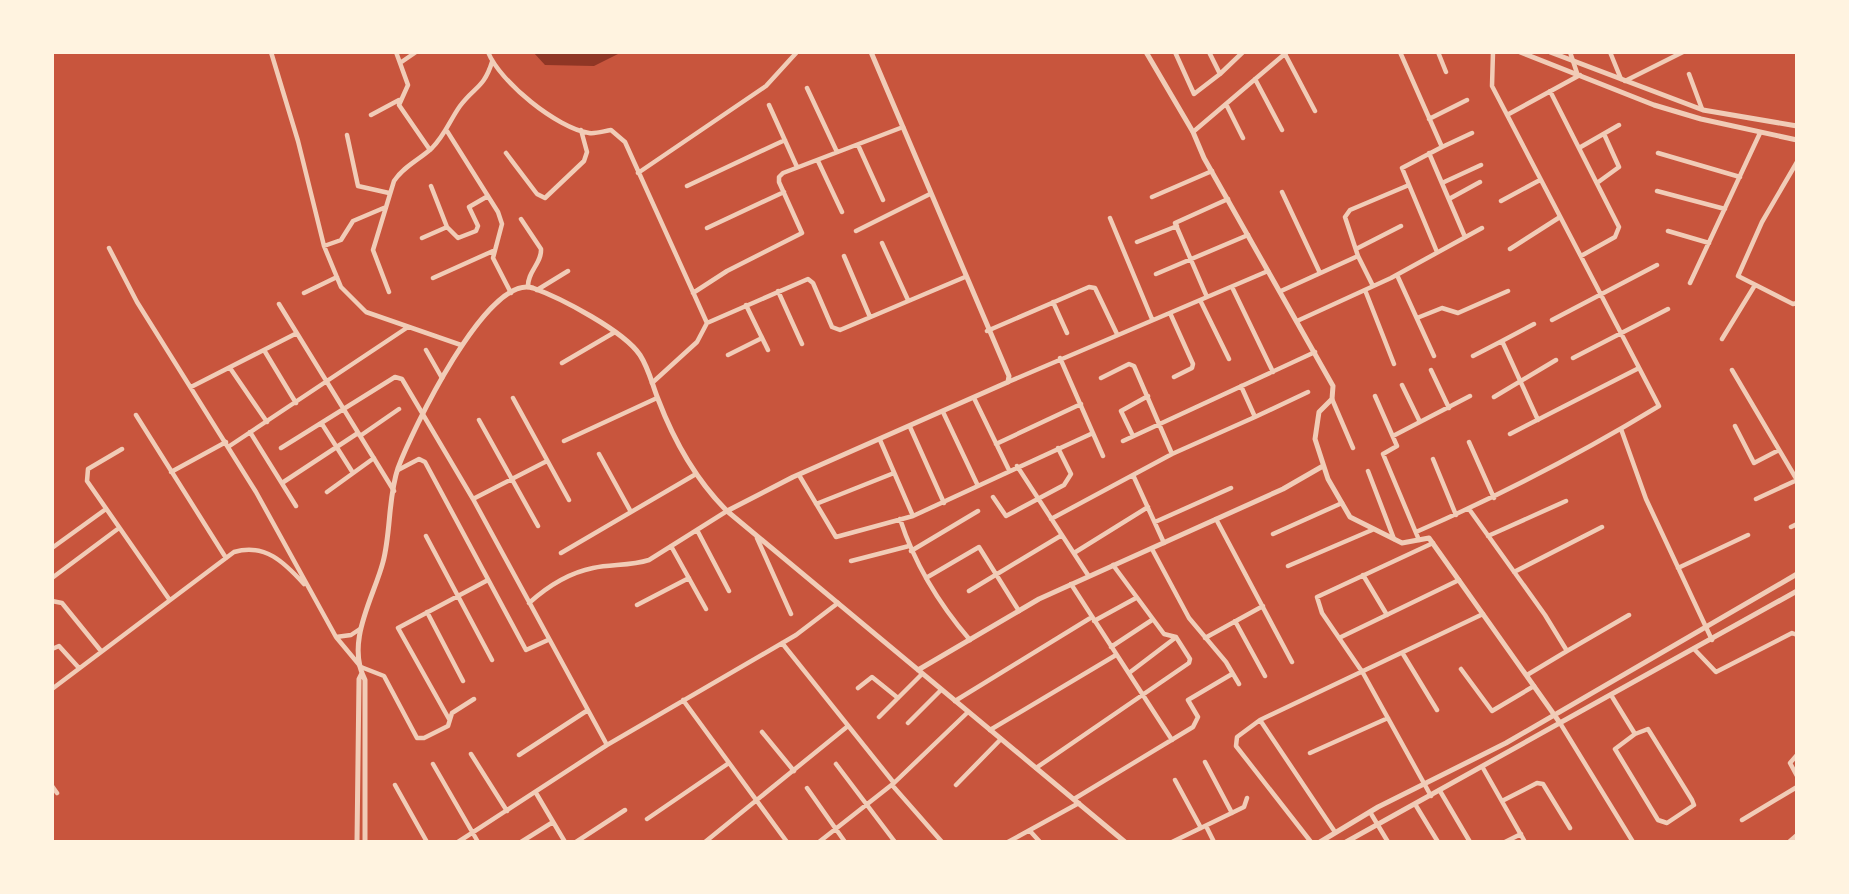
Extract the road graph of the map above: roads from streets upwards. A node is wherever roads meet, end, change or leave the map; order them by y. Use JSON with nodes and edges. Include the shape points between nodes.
{"nodes":[{"id":1,"x":271,"y":52,"type":"edge"},
{"id":2,"x":396,"y":52,"type":"edge"},
{"id":3,"x":416,"y":52,"type":"edge"},
{"id":4,"x":488,"y":52,"type":"edge"},
{"id":5,"x":797,"y":52,"type":"edge"},
{"id":6,"x":871,"y":52,"type":"edge"},
{"id":7,"x":1146,"y":52,"type":"edge"},
{"id":8,"x":1175,"y":52,"type":"edge"},
{"id":9,"x":1209,"y":52,"type":"edge"},
{"id":10,"x":1243,"y":52,"type":"edge"},
{"id":11,"x":1400,"y":52,"type":"edge"},
{"id":12,"x":1438,"y":52,"type":"edge"},
{"id":13,"x":1493,"y":52,"type":"edge"},
{"id":14,"x":1520,"y":52,"type":"edge"},
{"id":15,"x":1550,"y":52,"type":"edge"},
{"id":16,"x":1570,"y":52,"type":"edge"},
{"id":17,"x":1610,"y":52,"type":"edge"},
{"id":18,"x":1683,"y":52,"type":"edge"},
{"id":19,"x":1286,"y":53,"type":"edge"},
{"id":20,"x":1574,"y":60,"type":"junction"},
{"id":21,"x":492,"y":61,"type":"junction"},
{"id":22,"x":400,"y":63,"type":"junction"},
{"id":23,"x":1446,"y":72,"type":"dead end"},
{"id":24,"x":1220,"y":74,"type":"junction"},
{"id":25,"x":1579,"y":74,"type":"junction"},
{"id":26,"x":1689,"y":74,"type":"dead end"},
{"id":27,"x":1255,"y":79,"type":"junction"},
{"id":28,"x":1623,"y":80,"type":"junction"},
{"id":29,"x":807,"y":88,"type":"dead end"},
{"id":30,"x":1550,"y":92,"type":"junction"},
{"id":31,"x":399,"y":100,"type":"junction"},
{"id":32,"x":1468,"y":100,"type":"dead end"},
{"id":33,"x":1226,"y":104,"type":"junction"},
{"id":34,"x":769,"y":105,"type":"dead end"},
{"id":35,"x":1703,"y":110,"type":"junction"},
{"id":36,"x":1315,"y":111,"type":"dead end"},
{"id":37,"x":371,"y":115,"type":"dead end"},
{"id":38,"x":1507,"y":115,"type":"junction"},
{"id":39,"x":1429,"y":119,"type":"junction"},
{"id":40,"x":1619,"y":125,"type":"dead end"},
{"id":41,"x":1797,"y":126,"type":"edge"},
{"id":42,"x":903,"y":127,"type":"junction"},
{"id":43,"x":582,"y":130,"type":"junction"},
{"id":44,"x":447,"y":131,"type":"junction"},
{"id":45,"x":1193,"y":131,"type":"junction"},
{"id":46,"x":1282,"y":131,"type":"dead end"},
{"id":47,"x":1472,"y":133,"type":"dead end"},
{"id":48,"x":1760,"y":133,"type":"junction"},
{"id":49,"x":1604,"y":134,"type":"junction"},
{"id":50,"x":347,"y":135,"type":"dead end"},
{"id":51,"x":1243,"y":138,"type":"dead end"},
{"id":52,"x":785,"y":140,"type":"junction"},
{"id":53,"x":1797,"y":140,"type":"edge"},
{"id":54,"x":858,"y":145,"type":"junction"},
{"id":55,"x":1441,"y":147,"type":"junction"},
{"id":56,"x":1579,"y":148,"type":"junction"},
{"id":57,"x":430,"y":149,"type":"junction"},
{"id":58,"x":838,"y":152,"type":"junction"},
{"id":59,"x":506,"y":153,"type":"dead end"},
{"id":60,"x":1429,"y":153,"type":"junction"},
{"id":61,"x":1658,"y":153,"type":"dead end"},
{"id":62,"x":818,"y":161,"type":"junction"},
{"id":63,"x":1797,"y":162,"type":"edge"},
{"id":64,"x":1481,"y":165,"type":"dead end"},
{"id":65,"x":797,"y":167,"type":"junction"},
{"id":66,"x":1212,"y":171,"type":"junction"},
{"id":67,"x":638,"y":173,"type":"junction"},
{"id":68,"x":1740,"y":177,"type":"junction"},
{"id":69,"x":1540,"y":180,"type":"junction"},
{"id":70,"x":1480,"y":182,"type":"dead end"},
{"id":71,"x":1442,"y":183,"type":"junction"},
{"id":72,"x":1597,"y":183,"type":"junction"},
{"id":73,"x":1409,"y":185,"type":"junction"},
{"id":74,"x":431,"y":186,"type":"dead end"},
{"id":75,"x":687,"y":186,"type":"dead end"},
{"id":76,"x":1657,"y":191,"type":"dead end"},
{"id":77,"x":784,"y":192,"type":"junction"},
{"id":78,"x":1282,"y":192,"type":"dead end"},
{"id":79,"x":389,"y":193,"type":"junction"},
{"id":80,"x":930,"y":194,"type":"junction"},
{"id":81,"x":488,"y":196,"type":"junction"},
{"id":82,"x":1152,"y":197,"type":"dead end"},
{"id":83,"x":1228,"y":199,"type":"junction"},
{"id":84,"x":1449,"y":199,"type":"junction"},
{"id":85,"x":883,"y":200,"type":"dead end"},
{"id":86,"x":1501,"y":201,"type":"dead end"},
{"id":87,"x":387,"y":207,"type":"junction"},
{"id":88,"x":1725,"y":209,"type":"junction"},
{"id":89,"x":842,"y":212,"type":"dead end"},
{"id":90,"x":1560,"y":216,"type":"junction"},
{"id":91,"x":1110,"y":218,"type":"dead end"},
{"id":92,"x":521,"y":219,"type":"dead end"},
{"id":93,"x":1177,"y":226,"type":"junction"},
{"id":94,"x":1401,"y":226,"type":"dead end"},
{"id":95,"x":447,"y":227,"type":"junction"},
{"id":96,"x":707,"y":228,"type":"dead end"},
{"id":97,"x":1482,"y":228,"type":"dead end"},
{"id":98,"x":856,"y":231,"type":"dead end"},
{"id":99,"x":1668,"y":231,"type":"dead end"},
{"id":100,"x":1248,"y":234,"type":"junction"},
{"id":101,"x":1465,"y":237,"type":"junction"},
{"id":102,"x":422,"y":239,"type":"dead end"},
{"id":103,"x":1137,"y":242,"type":"dead end"},
{"id":104,"x":881,"y":243,"type":"dead end"},
{"id":105,"x":1709,"y":243,"type":"junction"},
{"id":106,"x":324,"y":246,"type":"junction"},
{"id":107,"x":109,"y":248,"type":"dead end"},
{"id":108,"x":1358,"y":248,"type":"junction"},
{"id":109,"x":1510,"y":248,"type":"dead end"},
{"id":110,"x":493,"y":251,"type":"junction"},
{"id":111,"x":1437,"y":252,"type":"junction"},
{"id":112,"x":844,"y":256,"type":"dead end"},
{"id":113,"x":1358,"y":256,"type":"junction"},
{"id":114,"x":1581,"y":256,"type":"junction"},
{"id":115,"x":1191,"y":260,"type":"junction"},
{"id":116,"x":1657,"y":265,"type":"dead end"},
{"id":117,"x":568,"y":271,"type":"dead end"},
{"id":118,"x":1269,"y":271,"type":"junction"},
{"id":119,"x":1320,"y":273,"type":"junction"},
{"id":120,"x":1156,"y":274,"type":"dead end"},
{"id":121,"x":1397,"y":275,"type":"junction"},
{"id":122,"x":337,"y":277,"type":"junction"},
{"id":123,"x":965,"y":277,"type":"junction"},
{"id":124,"x":433,"y":278,"type":"dead end"},
{"id":125,"x":1690,"y":283,"type":"dead end"},
{"id":126,"x":1755,"y":285,"type":"junction"},
{"id":127,"x":1373,"y":286,"type":"junction"},
{"id":128,"x":528,"y":287,"type":"junction"},
{"id":129,"x":1232,"y":287,"type":"junction"},
{"id":130,"x":537,"y":290,"type":"junction"},
{"id":131,"x":1365,"y":290,"type":"junction"},
{"id":132,"x":778,"y":291,"type":"junction"},
{"id":133,"x":1281,"y":291,"type":"junction"},
{"id":134,"x":1508,"y":291,"type":"dead end"},
{"id":135,"x":389,"y":292,"type":"dead end"},
{"id":136,"x":304,"y":293,"type":"dead end"},
{"id":137,"x":511,"y":293,"type":"junction"},
{"id":138,"x":693,"y":293,"type":"junction"},
{"id":139,"x":1601,"y":294,"type":"junction"},
{"id":140,"x":1207,"y":297,"type":"junction"},
{"id":141,"x":908,"y":300,"type":"junction"},
{"id":142,"x":1200,"y":300,"type":"junction"},
{"id":143,"x":1053,"y":303,"type":"junction"},
{"id":144,"x":1797,"y":303,"type":"edge"},
{"id":145,"x":279,"y":304,"type":"dead end"},
{"id":146,"x":747,"y":305,"type":"junction"},
{"id":147,"x":1668,"y":309,"type":"dead end"},
{"id":148,"x":1170,"y":313,"type":"junction"},
{"id":149,"x":870,"y":317,"type":"junction"},
{"id":150,"x":1417,"y":318,"type":"junction"},
{"id":151,"x":1152,"y":319,"type":"junction"},
{"id":152,"x":1552,"y":320,"type":"dead end"},
{"id":153,"x":1297,"y":321,"type":"junction"},
{"id":154,"x":707,"y":323,"type":"junction"},
{"id":155,"x":1534,"y":324,"type":"dead end"},
{"id":156,"x":409,"y":327,"type":"junction"},
{"id":157,"x":987,"y":331,"type":"junction"},
{"id":158,"x":616,"y":332,"type":"junction"},
{"id":159,"x":297,"y":333,"type":"junction"},
{"id":160,"x":1067,"y":333,"type":"dead end"},
{"id":161,"x":1117,"y":334,"type":"junction"},
{"id":162,"x":1623,"y":334,"type":"junction"},
{"id":163,"x":762,"y":338,"type":"junction"},
{"id":164,"x":1722,"y":339,"type":"dead end"},
{"id":165,"x":1502,"y":341,"type":"junction"},
{"id":166,"x":802,"y":344,"type":"dead end"},
{"id":167,"x":461,"y":345,"type":"junction"},
{"id":168,"x":264,"y":350,"type":"junction"},
{"id":169,"x":426,"y":350,"type":"dead end"},
{"id":170,"x":768,"y":350,"type":"dead end"},
{"id":171,"x":1316,"y":351,"type":"junction"},
{"id":172,"x":728,"y":355,"type":"dead end"},
{"id":173,"x":1434,"y":356,"type":"dead end"},
{"id":174,"x":1473,"y":356,"type":"dead end"},
{"id":175,"x":1060,"y":358,"type":"junction"},
{"id":176,"x":1573,"y":358,"type":"dead end"},
{"id":177,"x":1229,"y":359,"type":"dead end"},
{"id":178,"x":1556,"y":360,"type":"dead end"},
{"id":179,"x":562,"y":363,"type":"dead end"},
{"id":180,"x":1394,"y":364,"type":"dead end"},
{"id":181,"x":230,"y":368,"type":"junction"},
{"id":182,"x":1639,"y":368,"type":"junction"},
{"id":183,"x":1431,"y":370,"type":"dead end"},
{"id":184,"x":1732,"y":370,"type":"dead end"},
{"id":185,"x":1273,"y":372,"type":"junction"},
{"id":186,"x":1174,"y":377,"type":"dead end"},
{"id":187,"x":442,"y":378,"type":"junction"},
{"id":188,"x":1101,"y":378,"type":"dead end"},
{"id":189,"x":327,"y":382,"type":"junction"},
{"id":190,"x":1008,"y":382,"type":"junction"},
{"id":191,"x":1521,"y":382,"type":"junction"},
{"id":192,"x":652,"y":383,"type":"junction"},
{"id":193,"x":1402,"y":385,"type":"dead end"},
{"id":194,"x":1241,"y":386,"type":"junction"},
{"id":195,"x":191,"y":387,"type":"junction"},
{"id":196,"x":1308,"y":392,"type":"dead end"},
{"id":197,"x":1148,"y":396,"type":"junction"},
{"id":198,"x":1375,"y":396,"type":"dead end"},
{"id":199,"x":1470,"y":396,"type":"dead end"},
{"id":200,"x":1494,"y":397,"type":"dead end"},
{"id":201,"x":513,"y":398,"type":"dead end"},
{"id":202,"x":657,"y":398,"type":"junction"},
{"id":203,"x":974,"y":398,"type":"junction"},
{"id":204,"x":1332,"y":399,"type":"junction"},
{"id":205,"x":296,"y":403,"type":"junction"},
{"id":206,"x":1081,"y":404,"type":"junction"},
{"id":207,"x":1449,"y":408,"type":"junction"},
{"id":208,"x":399,"y":409,"type":"dead end"},
{"id":209,"x":344,"y":410,"type":"junction"},
{"id":210,"x":943,"y":412,"type":"junction"},
{"id":211,"x":423,"y":413,"type":"junction"},
{"id":212,"x":136,"y":415,"type":"dead end"},
{"id":213,"x":1255,"y":417,"type":"junction"},
{"id":214,"x":478,"y":420,"type":"dead end"},
{"id":215,"x":1538,"y":420,"type":"junction"},
{"id":216,"x":267,"y":422,"type":"junction"},
{"id":217,"x":1420,"y":422,"type":"junction"},
{"id":218,"x":322,"y":424,"type":"junction"},
{"id":219,"x":1160,"y":424,"type":"junction"},
{"id":220,"x":1735,"y":426,"type":"dead end"},
{"id":221,"x":910,"y":427,"type":"junction"},
{"id":222,"x":1621,"y":429,"type":"junction"},
{"id":223,"x":250,"y":432,"type":"junction"},
{"id":224,"x":1093,"y":433,"type":"junction"},
{"id":225,"x":1510,"y":434,"type":"dead end"},
{"id":226,"x":359,"y":435,"type":"junction"},
{"id":227,"x":1133,"y":436,"type":"junction"},
{"id":228,"x":1393,"y":436,"type":"junction"},
{"id":229,"x":564,"y":440,"type":"dead end"},
{"id":230,"x":880,"y":440,"type":"junction"},
{"id":231,"x":1123,"y":441,"type":"dead end"},
{"id":232,"x":1469,"y":442,"type":"dead end"},
{"id":233,"x":227,"y":444,"type":"junction"},
{"id":234,"x":996,"y":444,"type":"junction"},
{"id":235,"x":337,"y":447,"type":"junction"},
{"id":236,"x":281,"y":448,"type":"dead end"},
{"id":237,"x":1058,"y":448,"type":"junction"},
{"id":238,"x":1353,"y":448,"type":"dead end"},
{"id":239,"x":122,"y":449,"type":"dead end"},
{"id":240,"x":1779,"y":450,"type":"junction"},
{"id":241,"x":599,"y":454,"type":"dead end"},
{"id":242,"x":1172,"y":454,"type":"junction"},
{"id":243,"x":1103,"y":456,"type":"dead end"},
{"id":244,"x":374,"y":458,"type":"junction"},
{"id":245,"x":1433,"y":459,"type":"dead end"},
{"id":246,"x":547,"y":461,"type":"junction"},
{"id":247,"x":1017,"y":466,"type":"junction"},
{"id":248,"x":1324,"y":466,"type":"junction"},
{"id":249,"x":397,"y":470,"type":"junction"},
{"id":250,"x":1009,"y":470,"type":"junction"},
{"id":251,"x":1368,"y":471,"type":"dead end"},
{"id":252,"x":171,"y":472,"type":"junction"},
{"id":253,"x":894,"y":473,"type":"junction"},
{"id":254,"x":353,"y":474,"type":"junction"},
{"id":255,"x":696,"y":474,"type":"junction"},
{"id":256,"x":1133,"y":474,"type":"junction"},
{"id":257,"x":799,"y":475,"type":"junction"},
{"id":258,"x":512,"y":479,"type":"junction"},
{"id":259,"x":282,"y":483,"type":"junction"},
{"id":260,"x":978,"y":486,"type":"junction"},
{"id":261,"x":1231,"y":488,"type":"dead end"},
{"id":262,"x":327,"y":492,"type":"dead end"},
{"id":263,"x":394,"y":492,"type":"junction"},
{"id":264,"x":993,"y":497,"type":"dead end"},
{"id":265,"x":1494,"y":498,"type":"junction"},
{"id":266,"x":473,"y":499,"type":"junction"},
{"id":267,"x":1756,"y":499,"type":"dead end"},
{"id":268,"x":569,"y":500,"type":"dead end"},
{"id":269,"x":1039,"y":500,"type":"junction"},
{"id":270,"x":1566,"y":501,"type":"dead end"},
{"id":271,"x":944,"y":503,"type":"junction"},
{"id":272,"x":1342,"y":503,"type":"junction"},
{"id":273,"x":816,"y":504,"type":"junction"},
{"id":274,"x":296,"y":506,"type":"dead end"},
{"id":275,"x":1148,"y":507,"type":"junction"},
{"id":276,"x":106,"y":509,"type":"junction"},
{"id":277,"x":1469,"y":509,"type":"junction"},
{"id":278,"x":978,"y":510,"type":"dead end"},
{"id":279,"x":727,"y":511,"type":"junction"},
{"id":280,"x":631,"y":512,"type":"junction"},
{"id":281,"x":1457,"y":515,"type":"junction"},
{"id":282,"x":913,"y":516,"type":"junction"},
{"id":283,"x":900,"y":519,"type":"junction"},
{"id":284,"x":1051,"y":519,"type":"junction"},
{"id":285,"x":1216,"y":519,"type":"junction"},
{"id":286,"x":1155,"y":522,"type":"junction"},
{"id":287,"x":538,"y":526,"type":"dead end"},
{"id":288,"x":1602,"y":527,"type":"dead end"},
{"id":289,"x":119,"y":528,"type":"junction"},
{"id":290,"x":697,"y":530,"type":"junction"},
{"id":291,"x":1371,"y":530,"type":"junction"},
{"id":292,"x":1416,"y":533,"type":"junction"},
{"id":293,"x":755,"y":534,"type":"junction"},
{"id":294,"x":1273,"y":534,"type":"dead end"},
{"id":295,"x":1062,"y":535,"type":"junction"},
{"id":296,"x":1748,"y":535,"type":"dead end"},
{"id":297,"x":426,"y":536,"type":"dead end"},
{"id":298,"x":1488,"y":536,"type":"junction"},
{"id":299,"x":1394,"y":540,"type":"junction"},
{"id":300,"x":1419,"y":540,"type":"junction"},
{"id":301,"x":1164,"y":542,"type":"junction"},
{"id":302,"x":1433,"y":543,"type":"junction"},
{"id":303,"x":671,"y":546,"type":"junction"},
{"id":304,"x":52,"y":548,"type":"edge"},
{"id":305,"x":910,"y":549,"type":"junction"},
{"id":306,"x":1152,"y":550,"type":"junction"},
{"id":307,"x":561,"y":553,"type":"dead end"},
{"id":308,"x":1074,"y":553,"type":"junction"},
{"id":309,"x":226,"y":558,"type":"junction"},
{"id":310,"x":850,"y":561,"type":"dead end"},
{"id":311,"x":1113,"y":565,"type":"junction"},
{"id":312,"x":1288,"y":566,"type":"dead end"},
{"id":313,"x":1678,"y":568,"type":"junction"},
{"id":314,"x":1514,"y":572,"type":"junction"},
{"id":315,"x":1797,"y":574,"type":"edge"},
{"id":316,"x":996,"y":575,"type":"junction"},
{"id":317,"x":1088,"y":575,"type":"junction"},
{"id":318,"x":1363,"y":575,"type":"junction"},
{"id":319,"x":689,"y":578,"type":"junction"},
{"id":320,"x":52,"y":579,"type":"edge"},
{"id":321,"x":926,"y":579,"type":"junction"},
{"id":322,"x":488,"y":580,"type":"junction"},
{"id":323,"x":1459,"y":580,"type":"junction"},
{"id":324,"x":1071,"y":583,"type":"junction"},
{"id":325,"x":309,"y":590,"type":"junction"},
{"id":326,"x":729,"y":591,"type":"dead end"},
{"id":327,"x":968,"y":591,"type":"dead end"},
{"id":328,"x":1797,"y":591,"type":"edge"},
{"id":329,"x":458,"y":596,"type":"junction"},
{"id":330,"x":1136,"y":598,"type":"junction"},
{"id":331,"x":169,"y":599,"type":"junction"},
{"id":332,"x":52,"y":601,"type":"edge"},
{"id":333,"x":529,"y":603,"type":"junction"},
{"id":334,"x":838,"y":603,"type":"junction"},
{"id":335,"x":637,"y":605,"type":"dead end"},
{"id":336,"x":1263,"y":606,"type":"junction"},
{"id":337,"x":706,"y":609,"type":"dead end"},
{"id":338,"x":1019,"y":611,"type":"junction"},
{"id":339,"x":427,"y":612,"type":"junction"},
{"id":340,"x":791,"y":614,"type":"dead end"},
{"id":341,"x":1483,"y":614,"type":"junction"},
{"id":342,"x":1387,"y":615,"type":"junction"},
{"id":343,"x":1629,"y":615,"type":"dead end"},
{"id":344,"x":1093,"y":619,"type":"junction"},
{"id":345,"x":1152,"y":620,"type":"junction"},
{"id":346,"x":1235,"y":621,"type":"junction"},
{"id":347,"x":1705,"y":627,"type":"junction"},
{"id":348,"x":360,"y":628,"type":"junction"},
{"id":349,"x":1797,"y":635,"type":"edge"},
{"id":350,"x":336,"y":637,"type":"junction"},
{"id":351,"x":1176,"y":637,"type":"junction"},
{"id":352,"x":1205,"y":638,"type":"junction"},
{"id":353,"x":1339,"y":638,"type":"junction"},
{"id":354,"x":549,"y":640,"type":"junction"},
{"id":355,"x":970,"y":640,"type":"junction"},
{"id":356,"x":1712,"y":640,"type":"junction"},
{"id":357,"x":782,"y":643,"type":"junction"},
{"id":358,"x":1111,"y":647,"type":"junction"},
{"id":359,"x":52,"y":649,"type":"edge"},
{"id":360,"x":1695,"y":650,"type":"junction"},
{"id":361,"x":1567,"y":651,"type":"junction"},
{"id":362,"x":101,"y":652,"type":"junction"},
{"id":363,"x":1116,"y":654,"type":"junction"},
{"id":364,"x":1403,"y":654,"type":"junction"},
{"id":365,"x":492,"y":660,"type":"dead end"},
{"id":366,"x":1292,"y":662,"type":"dead end"},
{"id":367,"x":79,"y":668,"type":"junction"},
{"id":368,"x":1461,"y":669,"type":"dead end"},
{"id":369,"x":362,"y":670,"type":"junction"},
{"id":370,"x":920,"y":672,"type":"junction"},
{"id":371,"x":1129,"y":673,"type":"junction"},
{"id":372,"x":1363,"y":673,"type":"junction"},
{"id":373,"x":1233,"y":674,"type":"junction"},
{"id":374,"x":1527,"y":675,"type":"junction"},
{"id":375,"x":1265,"y":676,"type":"dead end"},
{"id":376,"x":463,"y":681,"type":"dead end"},
{"id":377,"x":1239,"y":684,"type":"dead end"},
{"id":378,"x":1534,"y":686,"type":"junction"},
{"id":379,"x":858,"y":688,"type":"dead end"},
{"id":380,"x":52,"y":689,"type":"edge"},
{"id":381,"x":941,"y":690,"type":"junction"},
{"id":382,"x":1143,"y":694,"type":"junction"},
{"id":383,"x":1611,"y":695,"type":"junction"},
{"id":384,"x":898,"y":698,"type":"junction"},
{"id":385,"x":474,"y":699,"type":"dead end"},
{"id":386,"x":682,"y":700,"type":"junction"},
{"id":387,"x":955,"y":701,"type":"junction"},
{"id":388,"x":588,"y":710,"type":"junction"},
{"id":389,"x":1437,"y":710,"type":"dead end"},
{"id":390,"x":968,"y":712,"type":"junction"},
{"id":391,"x":1555,"y":713,"type":"junction"},
{"id":392,"x":879,"y":718,"type":"dead end"},
{"id":393,"x":1388,"y":718,"type":"junction"},
{"id":394,"x":449,"y":720,"type":"junction"},
{"id":395,"x":1260,"y":720,"type":"junction"},
{"id":396,"x":908,"y":723,"type":"dead end"},
{"id":397,"x":1559,"y":723,"type":"junction"},
{"id":398,"x":849,"y":726,"type":"junction"},
{"id":399,"x":990,"y":730,"type":"junction"},
{"id":400,"x":762,"y":732,"type":"dead end"},
{"id":401,"x":1634,"y":734,"type":"junction"},
{"id":402,"x":1001,"y":739,"type":"junction"},
{"id":403,"x":1172,"y":740,"type":"junction"},
{"id":404,"x":607,"y":745,"type":"junction"},
{"id":405,"x":1310,"y":753,"type":"dead end"},
{"id":406,"x":471,"y":754,"type":"dead end"},
{"id":407,"x":519,"y":755,"type":"dead end"},
{"id":408,"x":1797,"y":755,"type":"edge"},
{"id":409,"x":1205,"y":762,"type":"dead end"},
{"id":410,"x":729,"y":763,"type":"junction"},
{"id":411,"x":433,"y":764,"type":"dead end"},
{"id":412,"x":836,"y":764,"type":"dead end"},
{"id":413,"x":1036,"y":768,"type":"junction"},
{"id":414,"x":1483,"y":768,"type":"junction"},
{"id":415,"x":794,"y":771,"type":"junction"},
{"id":416,"x":1797,"y":776,"type":"edge"},
{"id":417,"x":1175,"y":779,"type":"dead end"},
{"id":418,"x":893,"y":784,"type":"junction"},
{"id":419,"x":395,"y":785,"type":"dead end"},
{"id":420,"x":956,"y":785,"type":"dead end"},
{"id":421,"x":1424,"y":785,"type":"junction"},
{"id":422,"x":52,"y":786,"type":"edge"},
{"id":423,"x":807,"y":788,"type":"dead end"},
{"id":424,"x":1797,"y":788,"type":"edge"},
{"id":425,"x":1440,"y":791,"type":"junction"},
{"id":426,"x":57,"y":793,"type":"dead end"},
{"id":427,"x":536,"y":793,"type":"junction"},
{"id":428,"x":1430,"y":796,"type":"junction"},
{"id":429,"x":1247,"y":798,"type":"dead end"},
{"id":430,"x":757,"y":801,"type":"junction"},
{"id":431,"x":1076,"y":801,"type":"junction"},
{"id":432,"x":1502,"y":801,"type":"junction"},
{"id":433,"x":1415,"y":804,"type":"junction"},
{"id":434,"x":866,"y":805,"type":"junction"},
{"id":435,"x":625,"y":810,"type":"dead end"},
{"id":436,"x":507,"y":811,"type":"junction"},
{"id":437,"x":1370,"y":812,"type":"junction"},
{"id":438,"x":1232,"y":813,"type":"junction"},
{"id":439,"x":647,"y":819,"type":"dead end"},
{"id":440,"x":1742,"y":820,"type":"dead end"},
{"id":441,"x":553,"y":822,"type":"junction"},
{"id":442,"x":1377,"y":824,"type":"junction"},
{"id":443,"x":1203,"y":827,"type":"junction"},
{"id":444,"x":835,"y":828,"type":"junction"},
{"id":445,"x":1570,"y":828,"type":"dead end"},
{"id":446,"x":1030,"y":831,"type":"junction"},
{"id":447,"x":472,"y":832,"type":"junction"},
{"id":448,"x":1335,"y":832,"type":"junction"},
{"id":449,"x":1521,"y":834,"type":"junction"},
{"id":450,"x":1797,"y":835,"type":"edge"},
{"id":451,"x":522,"y":841,"type":"edge"},
{"id":452,"x":357,"y":842,"type":"edge"},
{"id":453,"x":365,"y":842,"type":"edge"},
{"id":454,"x":427,"y":842,"type":"edge"},
{"id":455,"x":458,"y":842,"type":"edge"},
{"id":456,"x":478,"y":842,"type":"edge"},
{"id":457,"x":565,"y":842,"type":"edge"},
{"id":458,"x":576,"y":842,"type":"edge"},
{"id":459,"x":705,"y":842,"type":"edge"},
{"id":460,"x":787,"y":842,"type":"edge"},
{"id":461,"x":819,"y":842,"type":"edge"},
{"id":462,"x":845,"y":842,"type":"edge"},
{"id":463,"x":895,"y":842,"type":"edge"},
{"id":464,"x":942,"y":842,"type":"edge"},
{"id":465,"x":1008,"y":842,"type":"edge"},
{"id":466,"x":1040,"y":842,"type":"edge"},
{"id":467,"x":1125,"y":842,"type":"edge"},
{"id":468,"x":1172,"y":842,"type":"edge"},
{"id":469,"x":1213,"y":842,"type":"edge"},
{"id":470,"x":1311,"y":842,"type":"edge"},
{"id":471,"x":1320,"y":842,"type":"edge"},
{"id":472,"x":1346,"y":842,"type":"edge"},
{"id":473,"x":1388,"y":842,"type":"edge"},
{"id":474,"x":1438,"y":842,"type":"edge"},
{"id":475,"x":1470,"y":842,"type":"edge"},
{"id":476,"x":1505,"y":842,"type":"edge"},
{"id":477,"x":1525,"y":842,"type":"edge"},
{"id":478,"x":1633,"y":842,"type":"edge"},
{"id":479,"x":1788,"y":842,"type":"edge"}],
"edges":[{"from":1,"to":106,"type":"street"},
{"from":2,"to":22,"type":"street"},
{"from":3,"to":22,"type":"street"},
{"from":4,"to":21,"type":"street"},
{"from":5,"to":67,"type":"street","via":[[765,86]]},
{"from":6,"to":42,"type":"street"},
{"from":7,"to":45,"type":"street"},
{"from":8,"to":24,"type":"street","via":[[1194,94]]},
{"from":9,"to":24,"type":"street"},
{"from":10,"to":24,"type":"street"},
{"from":11,"to":39,"type":"street"},
{"from":12,"to":23,"type":"street"},
{"from":13,"to":38,"type":"street","via":[[1492,86]]},
{"from":14,"to":25,"type":"street"},
{"from":15,"to":20,"type":"street"},
{"from":16,"to":20,"type":"street"},
{"from":17,"to":28,"type":"street"},
{"from":18,"to":28,"type":"street"},
{"from":19,"to":27,"type":"street"},
{"from":19,"to":36,"type":"street"},
{"from":20,"to":25,"type":"street"},
{"from":20,"to":28,"type":"street"},
{"from":21,"to":43,"type":"street","via":[[540,109]]},
{"from":21,"to":44,"type":"street","via":[[486,80],[458,108]]},
{"from":22,"to":31,"type":"street","via":[[408,85]]},
{"from":25,"to":30,"type":"street"},
{"from":25,"to":48,"type":"street","via":[[1654,105]]},
{"from":26,"to":35,"type":"street"},
{"from":27,"to":33,"type":"street"},
{"from":27,"to":46,"type":"street"},
{"from":28,"to":35,"type":"street"},
{"from":29,"to":58,"type":"street"},
{"from":30,"to":38,"type":"street"},
{"from":30,"to":56,"type":"street"},
{"from":31,"to":37,"type":"street"},
{"from":31,"to":57,"type":"street","via":[[398,105]]},
{"from":32,"to":39,"type":"street"},
{"from":33,"to":45,"type":"street"},
{"from":33,"to":51,"type":"street"},
{"from":34,"to":52,"type":"street"},
{"from":35,"to":41,"type":"street"},
{"from":38,"to":69,"type":"street"},
{"from":39,"to":55,"type":"street"},
{"from":40,"to":49,"type":"street"},
{"from":42,"to":54,"type":"street"},
{"from":42,"to":80,"type":"street"},
{"from":43,"to":59,"type":"street","via":[[587,152],[583,161],[545,198]]},
{"from":43,"to":67,"type":"street","via":[[591,134],[611,130],[625,142]]},
{"from":44,"to":57,"type":"street"},
{"from":44,"to":81,"type":"street"},
{"from":45,"to":66,"type":"street"},
{"from":47,"to":55,"type":"street"},
{"from":48,"to":53,"type":"street"},
{"from":48,"to":68,"type":"street"},
{"from":49,"to":56,"type":"street"},
{"from":49,"to":72,"type":"street","via":[[1619,167]]},
{"from":50,"to":79,"type":"street","via":[[358,186]]},
{"from":52,"to":65,"type":"street"},
{"from":52,"to":75,"type":"street"},
{"from":54,"to":58,"type":"street"},
{"from":54,"to":85,"type":"street"},
{"from":55,"to":60,"type":"street"},
{"from":56,"to":72,"type":"street"},
{"from":57,"to":79,"type":"street","via":[[400,172]]},
{"from":58,"to":62,"type":"street"},
{"from":60,"to":71,"type":"street"},
{"from":60,"to":73,"type":"street","via":[[1402,168]]},
{"from":61,"to":68,"type":"street"},
{"from":62,"to":65,"type":"street"},
{"from":62,"to":89,"type":"street"},
{"from":63,"to":126,"type":"street","via":[[1762,222],[1738,276]]},
{"from":64,"to":71,"type":"street"},
{"from":65,"to":77,"type":"street","via":[[779,177]]},
{"from":66,"to":82,"type":"street"},
{"from":66,"to":83,"type":"street"},
{"from":67,"to":138,"type":"street"},
{"from":68,"to":88,"type":"street"},
{"from":69,"to":86,"type":"street"},
{"from":69,"to":90,"type":"street"},
{"from":70,"to":84,"type":"street"},
{"from":71,"to":84,"type":"street"},
{"from":72,"to":114,"type":"street","via":[[1619,231]]},
{"from":73,"to":108,"type":"street","via":[[1346,213]]},
{"from":73,"to":111,"type":"street"},
{"from":74,"to":95,"type":"street"},
{"from":76,"to":88,"type":"street"},
{"from":77,"to":96,"type":"street"},
{"from":77,"to":138,"type":"street","via":[[802,233]]},
{"from":78,"to":119,"type":"street"},
{"from":79,"to":87,"type":"street"},
{"from":80,"to":98,"type":"street"},
{"from":80,"to":123,"type":"street"},
{"from":81,"to":95,"type":"street","via":[[469,206],[476,231],[458,238]]},
{"from":81,"to":110,"type":"street","via":[[502,223]]},
{"from":83,"to":93,"type":"street","via":[[1175,223]]},
{"from":83,"to":100,"type":"street"},
{"from":84,"to":101,"type":"street"},
{"from":87,"to":106,"type":"street","via":[[353,221],[341,240]]},
{"from":87,"to":135,"type":"street","via":[[373,250]]},
{"from":88,"to":105,"type":"street"},
{"from":90,"to":109,"type":"street"},
{"from":90,"to":114,"type":"street"},
{"from":91,"to":151,"type":"street"},
{"from":92,"to":128,"type":"street","via":[[542,254],[527,279]]},
{"from":93,"to":103,"type":"street"},
{"from":93,"to":115,"type":"street"},
{"from":94,"to":108,"type":"street"},
{"from":95,"to":102,"type":"street"},
{"from":97,"to":101,"type":"street"},
{"from":99,"to":105,"type":"street"},
{"from":100,"to":115,"type":"street"},
{"from":100,"to":118,"type":"street"},
{"from":101,"to":111,"type":"street"},
{"from":104,"to":141,"type":"street"},
{"from":105,"to":125,"type":"street"},
{"from":106,"to":122,"type":"street"},
{"from":107,"to":195,"type":"street"},
{"from":108,"to":113,"type":"street"},
{"from":110,"to":124,"type":"street"},
{"from":110,"to":137,"type":"street"},
{"from":111,"to":121,"type":"street"},
{"from":112,"to":149,"type":"street"},
{"from":113,"to":119,"type":"street"},
{"from":113,"to":127,"type":"street"},
{"from":114,"to":139,"type":"street"},
{"from":115,"to":120,"type":"street"},
{"from":115,"to":140,"type":"street"},
{"from":116,"to":139,"type":"street"},
{"from":117,"to":130,"type":"street"},
{"from":118,"to":129,"type":"street"},
{"from":118,"to":133,"type":"street"},
{"from":119,"to":133,"type":"street"},
{"from":121,"to":127,"type":"street"},
{"from":121,"to":150,"type":"street"},
{"from":122,"to":136,"type":"street"},
{"from":122,"to":156,"type":"street","via":[[366,312]]},
{"from":123,"to":141,"type":"street"},
{"from":123,"to":157,"type":"street"},
{"from":126,"to":144,"type":"street"},
{"from":126,"to":164,"type":"street"},
{"from":127,"to":131,"type":"street"},
{"from":128,"to":130,"type":"street"},
{"from":128,"to":137,"type":"street"},
{"from":129,"to":140,"type":"street"},
{"from":129,"to":185,"type":"street"},
{"from":130,"to":158,"type":"street"},
{"from":131,"to":153,"type":"street"},
{"from":131,"to":180,"type":"street"},
{"from":132,"to":146,"type":"street"},
{"from":132,"to":149,"type":"street","via":[[811,280],[835,330]]},
{"from":132,"to":166,"type":"street"},
{"from":133,"to":153,"type":"street"},
{"from":134,"to":150,"type":"street","via":[[1458,313],[1442,308]]},
{"from":137,"to":167,"type":"street"},
{"from":138,"to":154,"type":"street"},
{"from":139,"to":152,"type":"street"},
{"from":139,"to":162,"type":"street"},
{"from":140,"to":142,"type":"street"},
{"from":141,"to":149,"type":"street"},
{"from":142,"to":148,"type":"street"},
{"from":142,"to":177,"type":"street"},
{"from":143,"to":157,"type":"street"},
{"from":143,"to":160,"type":"street"},
{"from":143,"to":161,"type":"street","via":[[1095,288]]},
{"from":145,"to":159,"type":"street"},
{"from":146,"to":154,"type":"street"},
{"from":146,"to":163,"type":"street"},
{"from":147,"to":162,"type":"street"},
{"from":148,"to":151,"type":"street"},
{"from":148,"to":186,"type":"street","via":[[1193,364]]},
{"from":150,"to":173,"type":"street"},
{"from":151,"to":161,"type":"street"},
{"from":153,"to":171,"type":"street"},
{"from":154,"to":192,"type":"street","via":[[696,342]]},
{"from":155,"to":165,"type":"street"},
{"from":156,"to":167,"type":"street"},
{"from":156,"to":189,"type":"street"},
{"from":157,"to":190,"type":"street"},
{"from":158,"to":179,"type":"street"},
{"from":158,"to":192,"type":"street","via":[[639,354]]},
{"from":159,"to":168,"type":"street"},
{"from":159,"to":189,"type":"street"},
{"from":161,"to":175,"type":"street"},
{"from":162,"to":176,"type":"street"},
{"from":162,"to":182,"type":"street"},
{"from":163,"to":170,"type":"street"},
{"from":163,"to":172,"type":"street"},
{"from":165,"to":174,"type":"street"},
{"from":165,"to":191,"type":"street"},
{"from":167,"to":187,"type":"street"},
{"from":168,"to":181,"type":"street"},
{"from":168,"to":205,"type":"street"},
{"from":169,"to":187,"type":"street"},
{"from":171,"to":185,"type":"street"},
{"from":171,"to":204,"type":"street","via":[[1333,386]]},
{"from":175,"to":190,"type":"street"},
{"from":175,"to":206,"type":"street"},
{"from":178,"to":191,"type":"street"},
{"from":181,"to":195,"type":"street"},
{"from":181,"to":216,"type":"street"},
{"from":182,"to":215,"type":"street"},
{"from":182,"to":222,"type":"street","via":[[1659,405]]},
{"from":183,"to":207,"type":"street"},
{"from":184,"to":240,"type":"street"},
{"from":185,"to":194,"type":"street"},
{"from":187,"to":211,"type":"street"},
{"from":188,"to":197,"type":"street","via":[[1129,364],[1135,366]]},
{"from":189,"to":205,"type":"street"},
{"from":189,"to":209,"type":"street"},
{"from":190,"to":203,"type":"street"},
{"from":191,"to":200,"type":"street"},
{"from":191,"to":215,"type":"street"},
{"from":192,"to":202,"type":"street"},
{"from":193,"to":217,"type":"street"},
{"from":194,"to":213,"type":"street"},
{"from":194,"to":219,"type":"street"},
{"from":195,"to":233,"type":"street"},
{"from":196,"to":213,"type":"street"},
{"from":197,"to":219,"type":"street"},
{"from":197,"to":227,"type":"street","via":[[1121,411]]},
{"from":198,"to":228,"type":"street"},
{"from":199,"to":207,"type":"street"},
{"from":201,"to":246,"type":"street"},
{"from":202,"to":229,"type":"street"},
{"from":202,"to":255,"type":"street"},
{"from":203,"to":210,"type":"street"},
{"from":203,"to":234,"type":"street"},
{"from":204,"to":238,"type":"street"},
{"from":204,"to":248,"type":"street","via":[[1319,412],[1315,439]]},
{"from":205,"to":216,"type":"street"},
{"from":206,"to":224,"type":"street"},
{"from":206,"to":234,"type":"street"},
{"from":207,"to":217,"type":"street"},
{"from":208,"to":226,"type":"street"},
{"from":209,"to":211,"type":"street","via":[[399,377]]},
{"from":209,"to":218,"type":"street"},
{"from":209,"to":226,"type":"street"},
{"from":210,"to":221,"type":"street"},
{"from":210,"to":260,"type":"street"},
{"from":211,"to":249,"type":"street"},
{"from":211,"to":266,"type":"street"},
{"from":212,"to":252,"type":"street"},
{"from":213,"to":242,"type":"street"},
{"from":214,"to":258,"type":"street"},
{"from":215,"to":225,"type":"street"},
{"from":216,"to":223,"type":"street"},
{"from":217,"to":228,"type":"street"},
{"from":218,"to":235,"type":"street"},
{"from":218,"to":236,"type":"street"},
{"from":219,"to":227,"type":"street"},
{"from":219,"to":242,"type":"street"},
{"from":220,"to":240,"type":"street","via":[[1754,463]]},
{"from":221,"to":230,"type":"street"},
{"from":221,"to":271,"type":"street"},
{"from":222,"to":265,"type":"street"},
{"from":222,"to":313,"type":"street"},
{"from":223,"to":233,"type":"street"},
{"from":223,"to":259,"type":"street"},
{"from":224,"to":237,"type":"street"},
{"from":224,"to":243,"type":"street"},
{"from":226,"to":235,"type":"street"},
{"from":226,"to":244,"type":"street"},
{"from":227,"to":231,"type":"street"},
{"from":228,"to":292,"type":"street","via":[[1397,446],[1383,454]]},
{"from":230,"to":253,"type":"street"},
{"from":230,"to":257,"type":"street"},
{"from":232,"to":265,"type":"street"},
{"from":233,"to":252,"type":"street"},
{"from":233,"to":325,"type":"street"},
{"from":234,"to":250,"type":"street"},
{"from":235,"to":254,"type":"street"},
{"from":235,"to":259,"type":"street"},
{"from":237,"to":247,"type":"street"},
{"from":237,"to":269,"type":"street","via":[[1070,480]]},
{"from":239,"to":276,"type":"street","via":[[88,469],[85,476]]},
{"from":240,"to":267,"type":"street","via":[[1797,480]]},
{"from":241,"to":280,"type":"street"},
{"from":242,"to":256,"type":"street"},
{"from":244,"to":254,"type":"street"},
{"from":244,"to":263,"type":"street"},
{"from":245,"to":281,"type":"street"},
{"from":246,"to":258,"type":"street"},
{"from":246,"to":268,"type":"street"},
{"from":247,"to":250,"type":"street"},
{"from":247,"to":269,"type":"street"},
{"from":248,"to":272,"type":"street"},
{"from":248,"to":285,"type":"street"},
{"from":249,"to":263,"type":"street"},
{"from":249,"to":322,"type":"street","via":[[419,459],[425,462]]},
{"from":250,"to":260,"type":"street"},
{"from":251,"to":299,"type":"street"},
{"from":252,"to":309,"type":"street"},
{"from":253,"to":273,"type":"street"},
{"from":253,"to":282,"type":"street"},
{"from":254,"to":262,"type":"street"},
{"from":255,"to":279,"type":"street"},
{"from":255,"to":280,"type":"street"},
{"from":256,"to":275,"type":"street"},
{"from":256,"to":284,"type":"street"},
{"from":257,"to":273,"type":"street"},
{"from":257,"to":279,"type":"street"},
{"from":258,"to":266,"type":"street"},
{"from":258,"to":287,"type":"street"},
{"from":259,"to":274,"type":"street"},
{"from":260,"to":271,"type":"street"},
{"from":261,"to":286,"type":"street"},
{"from":263,"to":348,"type":"street","via":[[384,557]]},
{"from":264,"to":269,"type":"street","via":[[1006,516]]},
{"from":265,"to":277,"type":"street"},
{"from":266,"to":333,"type":"street"},
{"from":269,"to":284,"type":"street"},
{"from":270,"to":298,"type":"street"},
{"from":271,"to":282,"type":"street"},
{"from":272,"to":291,"type":"street","via":[[1350,517]]},
{"from":272,"to":294,"type":"street"},
{"from":273,"to":283,"type":"street","via":[[836,537]]},
{"from":275,"to":286,"type":"street"},
{"from":275,"to":308,"type":"street"},
{"from":276,"to":289,"type":"street"},
{"from":276,"to":304,"type":"street"},
{"from":277,"to":281,"type":"street"},
{"from":277,"to":298,"type":"street"},
{"from":278,"to":305,"type":"street"},
{"from":279,"to":290,"type":"street"},
{"from":279,"to":293,"type":"street"},
{"from":280,"to":307,"type":"street"},
{"from":281,"to":292,"type":"street"},
{"from":282,"to":283,"type":"street"},
{"from":283,"to":305,"type":"street"},
{"from":284,"to":295,"type":"street"},
{"from":285,"to":301,"type":"street"},
{"from":285,"to":336,"type":"street"},
{"from":286,"to":301,"type":"street"},
{"from":288,"to":314,"type":"street"},
{"from":289,"to":320,"type":"street"},
{"from":289,"to":331,"type":"street"},
{"from":290,"to":303,"type":"street"},
{"from":290,"to":326,"type":"street"},
{"from":291,"to":299,"type":"street"},
{"from":291,"to":312,"type":"street"},
{"from":292,"to":300,"type":"street"},
{"from":293,"to":334,"type":"street"},
{"from":293,"to":340,"type":"street"},
{"from":295,"to":308,"type":"street"},
{"from":295,"to":316,"type":"street"},
{"from":296,"to":313,"type":"street"},
{"from":297,"to":329,"type":"street"},
{"from":298,"to":314,"type":"street"},
{"from":299,"to":300,"type":"street"},
{"from":300,"to":302,"type":"street","via":[[1429,538]]},
{"from":301,"to":306,"type":"street"},
{"from":302,"to":318,"type":"street"},
{"from":302,"to":323,"type":"street"},
{"from":303,"to":319,"type":"street"},
{"from":303,"to":333,"type":"street","via":[[635,565],[592,568],[565,576]]},
{"from":305,"to":310,"type":"street"},
{"from":305,"to":321,"type":"street"},
{"from":306,"to":311,"type":"street"},
{"from":306,"to":352,"type":"street"},
{"from":308,"to":317,"type":"street"},
{"from":309,"to":325,"type":"street","via":[[248,548],[262,550]]},
{"from":309,"to":331,"type":"street"},
{"from":311,"to":317,"type":"street"},
{"from":311,"to":330,"type":"street"},
{"from":313,"to":347,"type":"street"},
{"from":314,"to":361,"type":"street"},
{"from":315,"to":347,"type":"street"},
{"from":316,"to":321,"type":"street","via":[[979,547]]},
{"from":316,"to":327,"type":"street"},
{"from":316,"to":338,"type":"street"},
{"from":317,"to":324,"type":"street"},
{"from":318,"to":342,"type":"street"},
{"from":318,"to":353,"type":"street","via":[[1317,597]]},
{"from":319,"to":335,"type":"street"},
{"from":319,"to":337,"type":"street"},
{"from":321,"to":355,"type":"street"},
{"from":322,"to":329,"type":"street"},
{"from":322,"to":354,"type":"street","via":[[526,650]]},
{"from":323,"to":341,"type":"street"},
{"from":323,"to":342,"type":"street"},
{"from":324,"to":338,"type":"street"},
{"from":324,"to":344,"type":"street"},
{"from":325,"to":350,"type":"street"},
{"from":328,"to":356,"type":"street"},
{"from":329,"to":339,"type":"street"},
{"from":329,"to":365,"type":"street"},
{"from":330,"to":344,"type":"street"},
{"from":330,"to":345,"type":"street"},
{"from":331,"to":362,"type":"street"},
{"from":332,"to":362,"type":"street","via":[[62,603]]},
{"from":333,"to":354,"type":"street"},
{"from":334,"to":357,"type":"street"},
{"from":334,"to":370,"type":"street"},
{"from":336,"to":346,"type":"street"},
{"from":336,"to":366,"type":"street"},
{"from":338,"to":355,"type":"street"},
{"from":339,"to":376,"type":"street"},
{"from":339,"to":394,"type":"street","via":[[398,628]]},
{"from":341,"to":364,"type":"street"},
{"from":341,"to":374,"type":"street"},
{"from":342,"to":353,"type":"street"},
{"from":343,"to":361,"type":"street"},
{"from":344,"to":358,"type":"street"},
{"from":344,"to":387,"type":"street"},
{"from":345,"to":351,"type":"street","via":[[1164,634]]},
{"from":345,"to":358,"type":"street"},
{"from":346,"to":352,"type":"street"},
{"from":346,"to":375,"type":"street"},
{"from":347,"to":356,"type":"street"},
{"from":347,"to":391,"type":"street"},
{"from":348,"to":350,"type":"street"},
{"from":348,"to":369,"type":"street"},
{"from":349,"to":360,"type":"street","via":[[1790,634],[1716,672]]},
{"from":350,"to":369,"type":"street"},
{"from":351,"to":371,"type":"street"},
{"from":351,"to":382,"type":"street","via":[[1189,663]]},
{"from":352,"to":373,"type":"street"},
{"from":353,"to":372,"type":"street"},
{"from":354,"to":388,"type":"street"},
{"from":355,"to":370,"type":"street"},
{"from":356,"to":360,"type":"street"},
{"from":357,"to":386,"type":"street"},
{"from":357,"to":398,"type":"street"},
{"from":358,"to":363,"type":"street"},
{"from":359,"to":367,"type":"street","via":[[64,648]]},
{"from":360,"to":383,"type":"street"},
{"from":361,"to":374,"type":"street"},
{"from":362,"to":367,"type":"street"},
{"from":363,"to":371,"type":"street"},
{"from":363,"to":399,"type":"street"},
{"from":364,"to":372,"type":"street"},
{"from":364,"to":389,"type":"street"},
{"from":367,"to":380,"type":"street"},
{"from":368,"to":378,"type":"street","via":[[1492,711]]},
{"from":369,"to":394,"type":"street","via":[[384,676],[417,738],[448,726]]},
{"from":369,"to":452,"type":"street"},
{"from":369,"to":453,"type":"street"},
{"from":370,"to":381,"type":"street"},
{"from":370,"to":384,"type":"street"},
{"from":371,"to":382,"type":"street"},
{"from":372,"to":393,"type":"street"},
{"from":372,"to":395,"type":"street"},
{"from":373,"to":377,"type":"street"},
{"from":373,"to":403,"type":"street","via":[[1188,700],[1198,722]]},
{"from":374,"to":378,"type":"street"},
{"from":378,"to":391,"type":"street"},
{"from":379,"to":384,"type":"street","via":[[872,677]]},
{"from":381,"to":387,"type":"street"},
{"from":381,"to":396,"type":"street"},
{"from":382,"to":403,"type":"street"},
{"from":382,"to":413,"type":"street"},
{"from":383,"to":397,"type":"street"},
{"from":383,"to":401,"type":"street"},
{"from":384,"to":392,"type":"street"},
{"from":385,"to":394,"type":"street"},
{"from":386,"to":404,"type":"street"},
{"from":386,"to":410,"type":"street"},
{"from":387,"to":390,"type":"street"},
{"from":388,"to":404,"type":"street"},
{"from":388,"to":407,"type":"street"},
{"from":390,"to":399,"type":"street"},
{"from":390,"to":418,"type":"street"},
{"from":391,"to":397,"type":"street"},
{"from":391,"to":421,"type":"street"},
{"from":393,"to":405,"type":"street"},
{"from":393,"to":421,"type":"street"},
{"from":395,"to":448,"type":"street"},
{"from":395,"to":470,"type":"street","via":[[1237,737],[1236,746]]},
{"from":397,"to":414,"type":"street"},
{"from":397,"to":478,"type":"street"},
{"from":398,"to":415,"type":"street"},
{"from":398,"to":418,"type":"street"},
{"from":399,"to":402,"type":"street"},
{"from":400,"to":415,"type":"street"},
{"from":401,"to":401,"type":"street","via":[[1648,729],[1694,805],[1667,823],[1658,820],[1615,749]]},
{"from":402,"to":413,"type":"street"},
{"from":402,"to":420,"type":"street"},
{"from":403,"to":431,"type":"street"},
{"from":404,"to":427,"type":"street"},
{"from":406,"to":436,"type":"street"},
{"from":408,"to":416,"type":"street","via":[[1790,763]]},
{"from":409,"to":438,"type":"street"},
{"from":410,"to":430,"type":"street"},
{"from":410,"to":439,"type":"street"},
{"from":411,"to":447,"type":"street"},
{"from":412,"to":434,"type":"street"},
{"from":413,"to":431,"type":"street"},
{"from":414,"to":425,"type":"street"},
{"from":414,"to":432,"type":"street"},
{"from":415,"to":430,"type":"street"},
{"from":417,"to":443,"type":"street"},
{"from":418,"to":434,"type":"street"},
{"from":418,"to":464,"type":"street"},
{"from":419,"to":454,"type":"street"},
{"from":421,"to":428,"type":"street"},
{"from":421,"to":437,"type":"street"},
{"from":422,"to":426,"type":"street"},
{"from":423,"to":444,"type":"street"},
{"from":424,"to":440,"type":"street"},
{"from":425,"to":428,"type":"street"},
{"from":425,"to":475,"type":"street"},
{"from":427,"to":436,"type":"street"},
{"from":427,"to":441,"type":"street"},
{"from":428,"to":433,"type":"street"},
{"from":429,"to":438,"type":"street","via":[[1244,807]]},
{"from":430,"to":459,"type":"street"},
{"from":430,"to":460,"type":"street"},
{"from":431,"to":446,"type":"street"},
{"from":431,"to":467,"type":"street"},
{"from":432,"to":445,"type":"street","via":[[1540,782]]},
{"from":432,"to":449,"type":"street"},
{"from":433,"to":442,"type":"street"},
{"from":433,"to":474,"type":"street"},
{"from":434,"to":444,"type":"street"},
{"from":434,"to":463,"type":"street"},
{"from":435,"to":458,"type":"street"},
{"from":436,"to":447,"type":"street"},
{"from":437,"to":442,"type":"street"},
{"from":437,"to":448,"type":"street"},
{"from":438,"to":443,"type":"street"},
{"from":441,"to":451,"type":"street"},
{"from":441,"to":457,"type":"street"},
{"from":442,"to":472,"type":"street"},
{"from":442,"to":473,"type":"street"},
{"from":443,"to":468,"type":"street"},
{"from":443,"to":469,"type":"street"},
{"from":444,"to":461,"type":"street"},
{"from":444,"to":462,"type":"street"},
{"from":446,"to":465,"type":"street"},
{"from":446,"to":466,"type":"street"},
{"from":447,"to":455,"type":"street"},
{"from":447,"to":456,"type":"street"},
{"from":448,"to":471,"type":"street"},
{"from":449,"to":476,"type":"street"},
{"from":449,"to":477,"type":"street"},
{"from":450,"to":479,"type":"street"}]}
